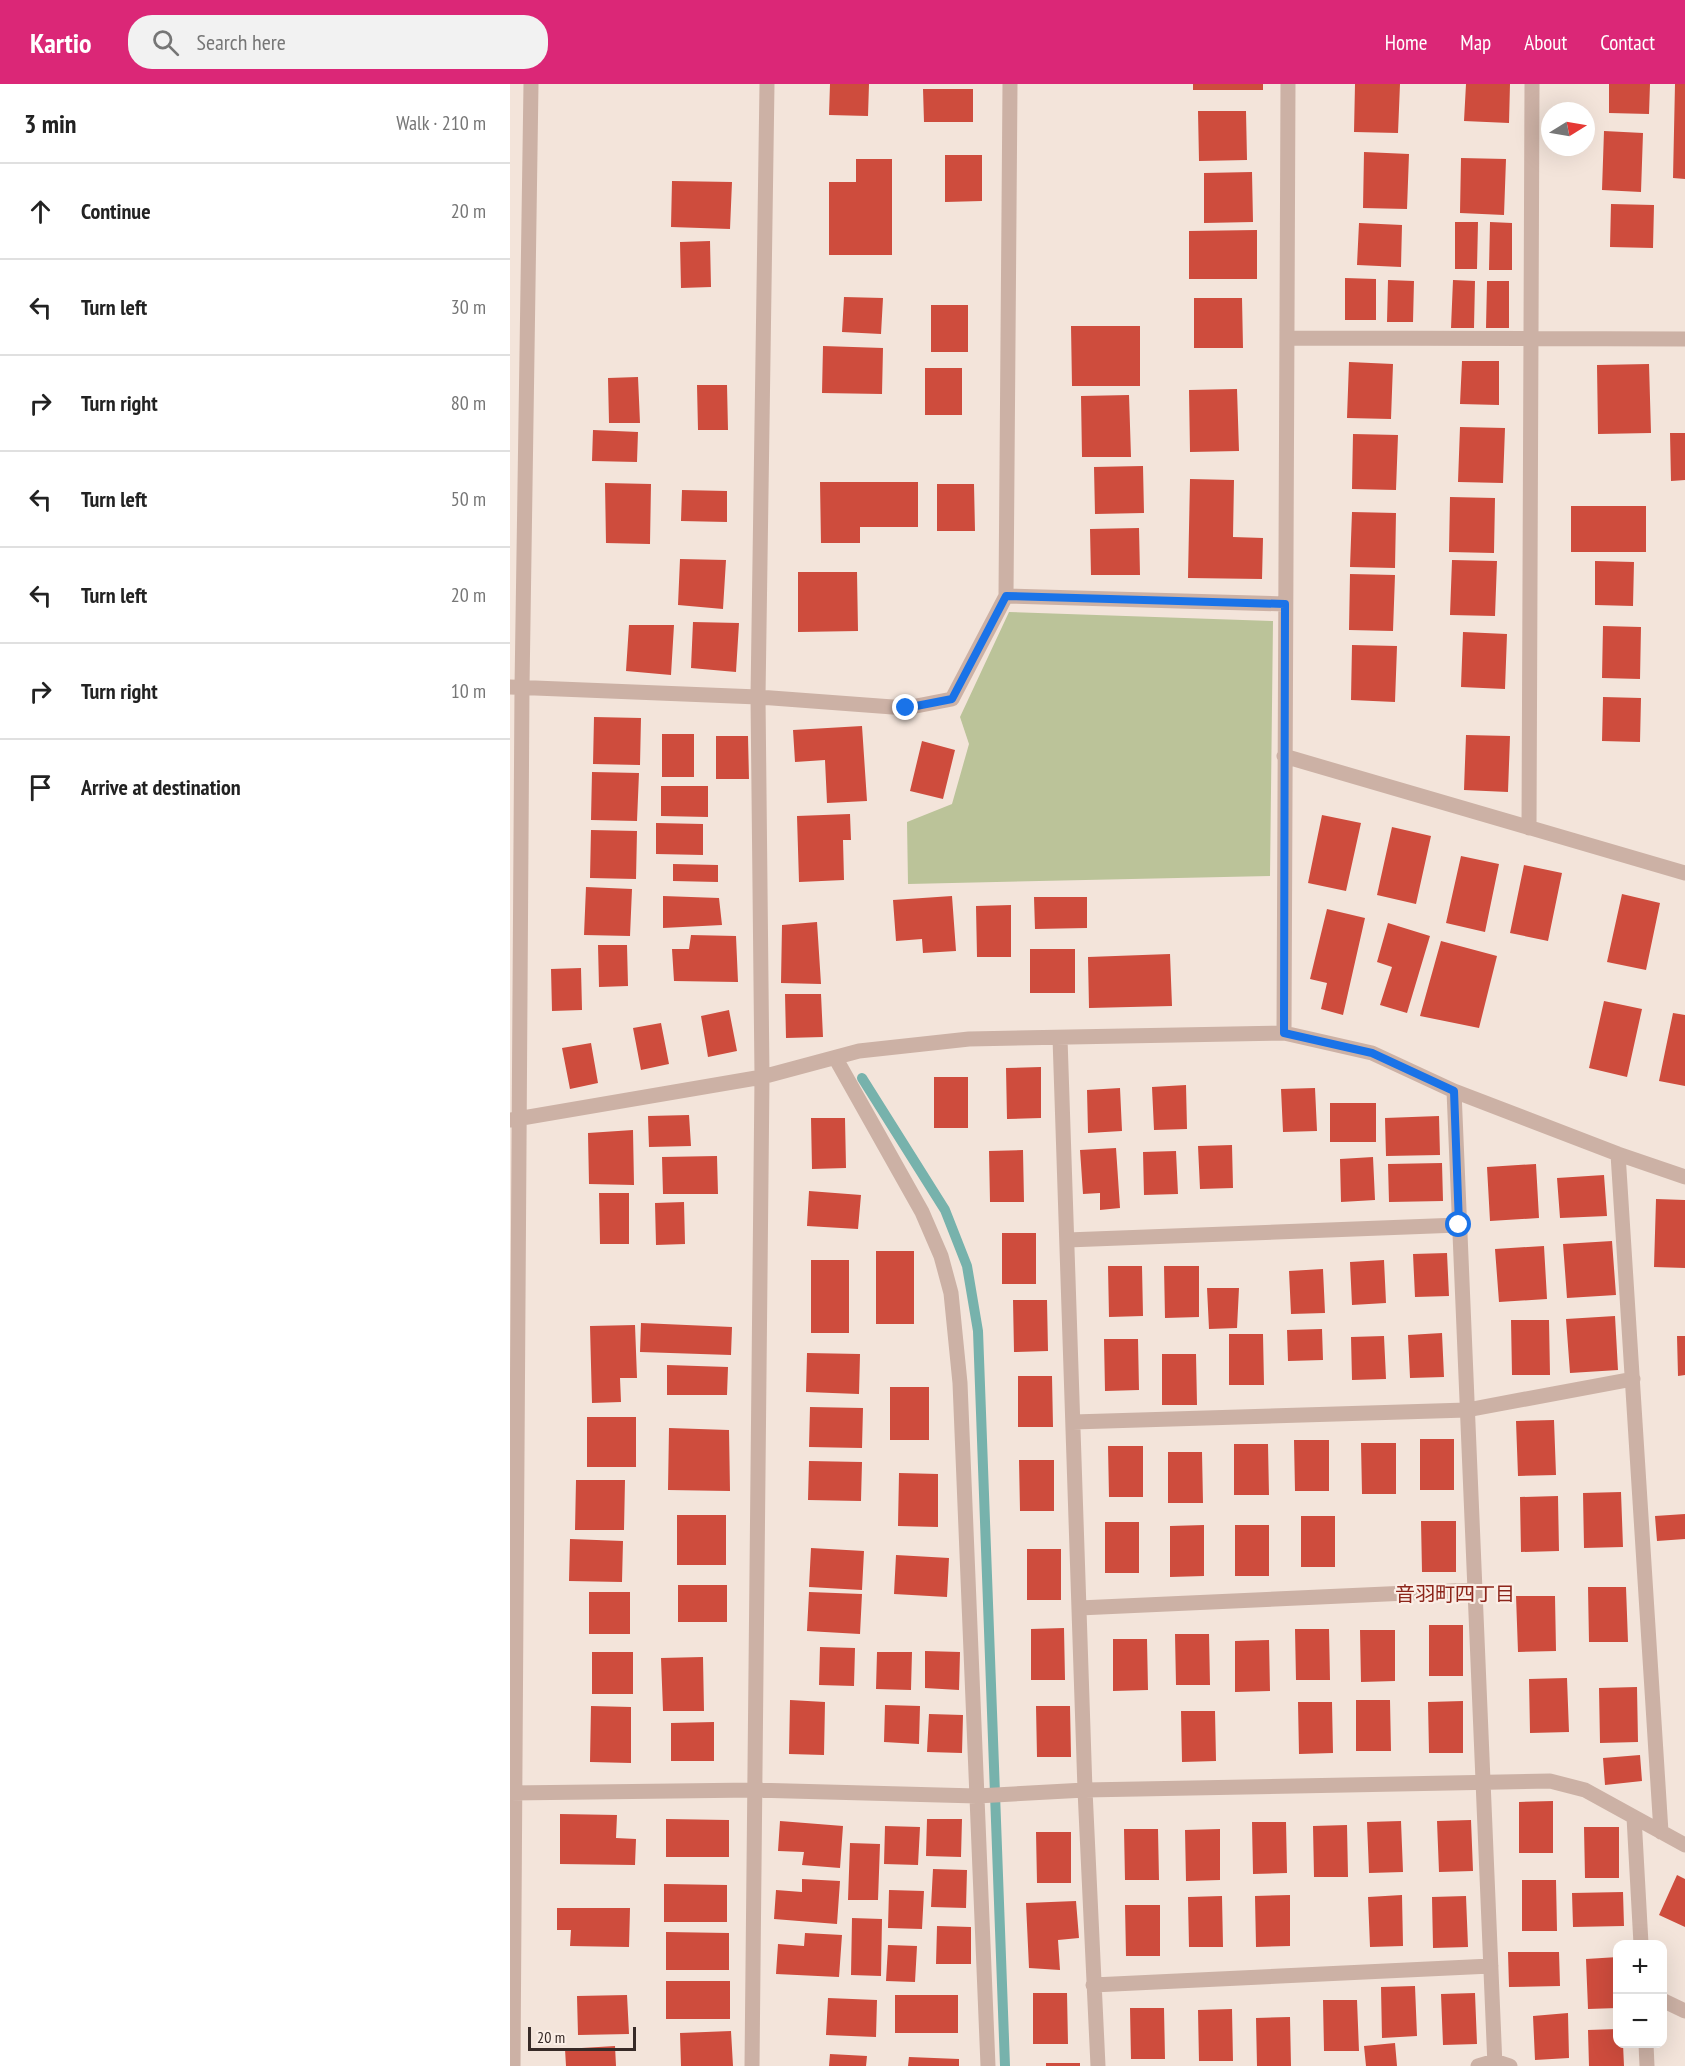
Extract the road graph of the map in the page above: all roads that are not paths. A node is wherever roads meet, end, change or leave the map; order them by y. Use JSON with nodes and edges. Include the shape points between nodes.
{"nodes":[{"id":1,"x":531,"y":84,"type":"edge"},
{"id":2,"x":766,"y":84,"type":"edge"},
{"id":3,"x":1010,"y":84,"type":"edge"},
{"id":4,"x":1288,"y":84,"type":"edge"},
{"id":5,"x":1532,"y":84,"type":"edge"},
{"id":6,"x":1287,"y":338,"type":"junction"},
{"id":7,"x":1531,"y":338,"type":"junction"},
{"id":8,"x":1685,"y":339,"type":"edge"},
{"id":9,"x":1006,"y":596,"type":"junction"},
{"id":10,"x":1285,"y":604,"type":"junction"},
{"id":11,"x":516,"y":687,"type":"edge"},
{"id":12,"x":758,"y":697,"type":"junction"},
{"id":13,"x":1284,"y":756,"type":"junction"},
{"id":14,"x":1529,"y":828,"type":"junction"},
{"id":15,"x":1685,"y":873,"type":"edge"},
{"id":16,"x":1284,"y":1033,"type":"junction"},
{"id":17,"x":1060,"y":1038,"type":"junction"},
{"id":18,"x":836,"y":1059,"type":"junction"},
{"id":19,"x":762,"y":1077,"type":"junction"},
{"id":20,"x":1454,"y":1091,"type":"junction"},
{"id":21,"x":516,"y":1119,"type":"edge"},
{"id":22,"x":1618,"y":1154,"type":"junction"},
{"id":23,"x":1685,"y":1177,"type":"edge"},
{"id":24,"x":1459,"y":1225,"type":"junction"},
{"id":25,"x":1067,"y":1240,"type":"junction"},
{"id":26,"x":1633,"y":1378,"type":"junction"},
{"id":27,"x":1467,"y":1410,"type":"junction"},
{"id":28,"x":1073,"y":1422,"type":"junction"},
{"id":29,"x":1474,"y":1590,"type":"junction"},
{"id":30,"x":1079,"y":1608,"type":"junction"},
{"id":31,"x":1482,"y":1780,"type":"junction"},
{"id":32,"x":754,"y":1790,"type":"junction"},
{"id":33,"x":1085,"y":1790,"type":"junction"},
{"id":34,"x":513,"y":1793,"type":"edge"},
{"id":35,"x":977,"y":1796,"type":"junction"},
{"id":36,"x":1634,"y":1817,"type":"junction"},
{"id":37,"x":1661,"y":1832,"type":"junction"},
{"id":38,"x":1685,"y":1845,"type":"edge"},
{"id":39,"x":1641,"y":1940,"type":"edge"},
{"id":40,"x":1491,"y":1966,"type":"junction"},
{"id":41,"x":1093,"y":1985,"type":"junction"},
{"id":42,"x":1667,"y":2002,"type":"edge"},
{"id":43,"x":1685,"y":2011,"type":"edge"},
{"id":44,"x":1646,"y":2048,"type":"edge"},
{"id":45,"x":1500,"y":2064,"type":"edge"},
{"id":46,"x":513,"y":2066,"type":"edge"},
{"id":47,"x":753,"y":2066,"type":"edge"},
{"id":48,"x":988,"y":2066,"type":"edge"},
{"id":49,"x":1098,"y":2066,"type":"edge"},
{"id":50,"x":1478,"y":2066,"type":"edge"},
{"id":51,"x":1647,"y":2066,"type":"edge"}],
"edges":[{"from":1,"to":11,"type":"street"},
{"from":2,"to":12,"type":"street"},
{"from":3,"to":9,"type":"street"},
{"from":4,"to":6,"type":"street"},
{"from":5,"to":7,"type":"street"},
{"from":6,"to":7,"type":"street"},
{"from":6,"to":10,"type":"street"},
{"from":7,"to":8,"type":"street"},
{"from":7,"to":14,"type":"street"},
{"from":9,"to":10,"type":"street"},
{"from":9,"to":12,"type":"street","via":[[952,699],[906,708]]},
{"from":10,"to":13,"type":"street"},
{"from":11,"to":12,"type":"street"},
{"from":11,"to":21,"type":"street"},
{"from":12,"to":19,"type":"street"},
{"from":13,"to":14,"type":"street"},
{"from":13,"to":16,"type":"street"},
{"from":14,"to":15,"type":"street"},
{"from":16,"to":17,"type":"street"},
{"from":16,"to":20,"type":"street","via":[[1372,1053]]},
{"from":17,"to":18,"type":"street","via":[[969,1039],[859,1051]]},
{"from":17,"to":25,"type":"street"},
{"from":18,"to":19,"type":"street"},
{"from":18,"to":35,"type":"street","via":[[922,1212],[941,1256],[951,1293],[959,1371]]},
{"from":19,"to":21,"type":"street"},
{"from":19,"to":32,"type":"street"},
{"from":20,"to":22,"type":"street"},
{"from":20,"to":24,"type":"street"},
{"from":21,"to":34,"type":"street"},
{"from":22,"to":23,"type":"street"},
{"from":22,"to":26,"type":"street"},
{"from":24,"to":25,"type":"street"},
{"from":24,"to":27,"type":"street"},
{"from":25,"to":28,"type":"street"},
{"from":26,"to":27,"type":"street"},
{"from":26,"to":37,"type":"street"},
{"from":27,"to":28,"type":"street"},
{"from":27,"to":29,"type":"street"},
{"from":28,"to":30,"type":"street"},
{"from":29,"to":30,"type":"street"},
{"from":29,"to":31,"type":"street"},
{"from":30,"to":33,"type":"street"},
{"from":31,"to":33,"type":"street"},
{"from":31,"to":36,"type":"street","via":[[1550,1781],[1585,1790]]},
{"from":31,"to":40,"type":"street"},
{"from":32,"to":34,"type":"street"},
{"from":32,"to":35,"type":"street"},
{"from":32,"to":47,"type":"street"},
{"from":33,"to":35,"type":"street"},
{"from":33,"to":41,"type":"street"},
{"from":34,"to":46,"type":"street"},
{"from":35,"to":48,"type":"street"},
{"from":36,"to":37,"type":"street"},
{"from":36,"to":39,"type":"street"},
{"from":37,"to":38,"type":"street"},
{"from":40,"to":41,"type":"street"},
{"from":40,"to":45,"type":"street"},
{"from":41,"to":49,"type":"street"},
{"from":42,"to":43,"type":"street"},
{"from":44,"to":51,"type":"street"},
{"from":45,"to":50,"type":"street"}]}
